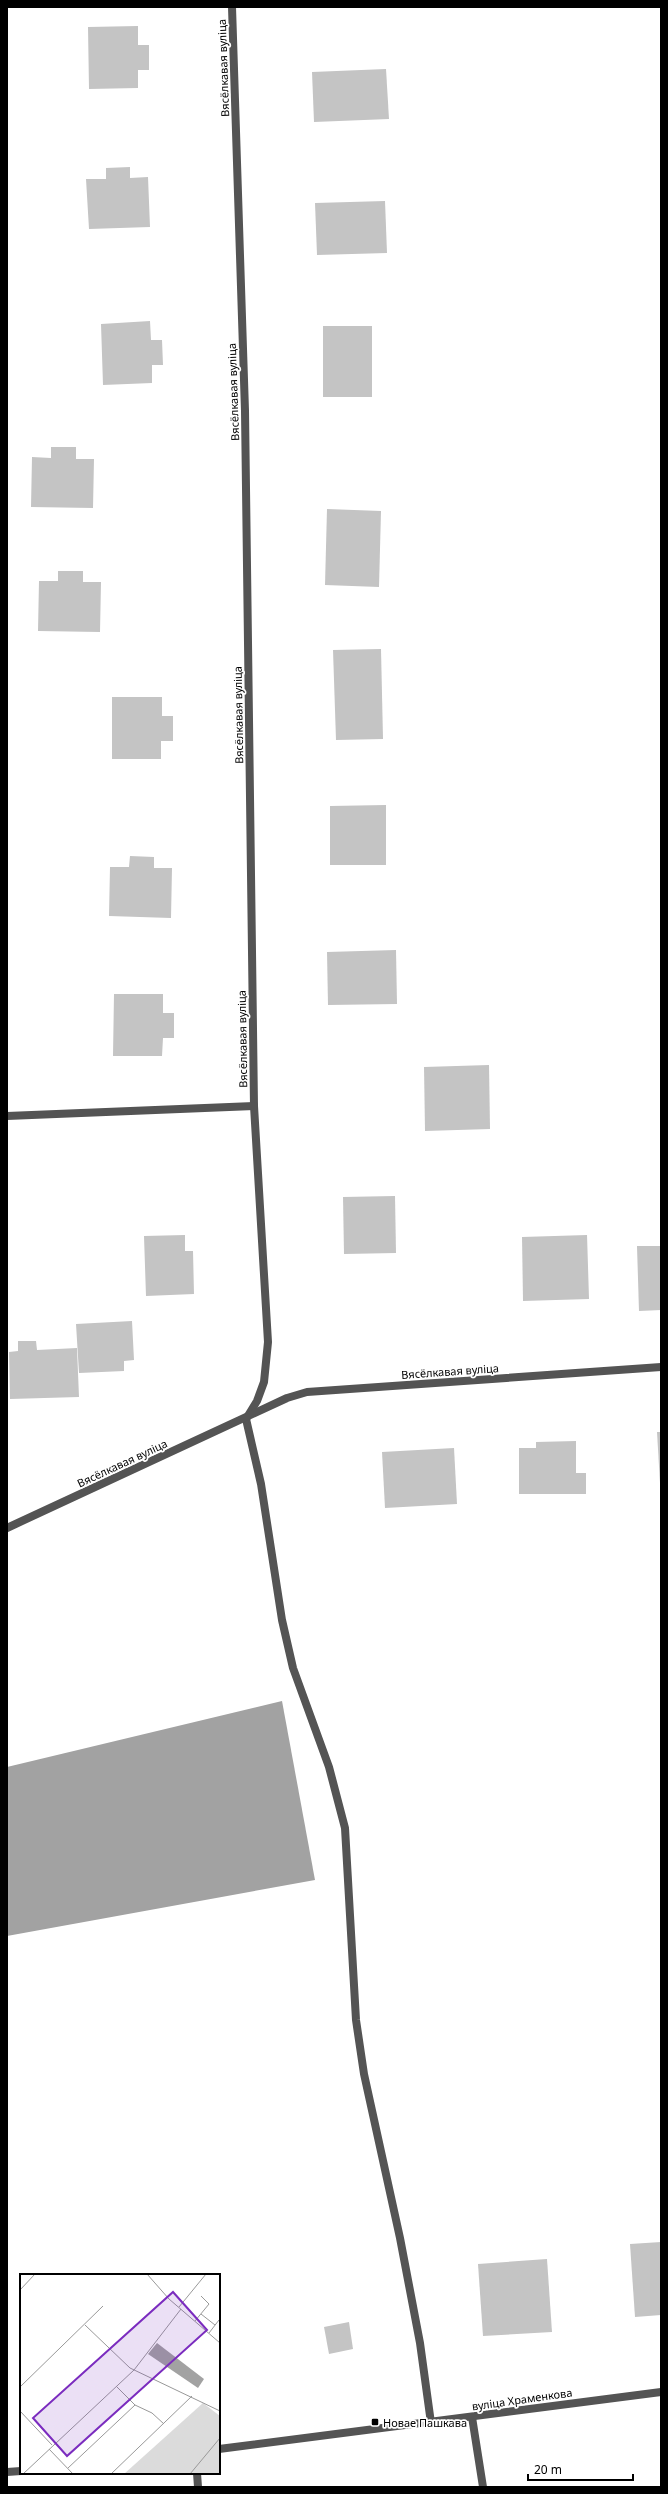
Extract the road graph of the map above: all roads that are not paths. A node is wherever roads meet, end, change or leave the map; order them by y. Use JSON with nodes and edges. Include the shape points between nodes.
{"nodes":[{"id":1,"x":232,"y":7,"type":"edge"},
{"id":2,"x":254,"y":1106,"type":"junction"},
{"id":3,"x":7,"y":1116,"type":"edge"},
{"id":4,"x":661,"y":1367,"type":"edge"},
{"id":5,"x":246,"y":1419,"type":"junction"},
{"id":6,"x":7,"y":1528,"type":"edge"},
{"id":7,"x":661,"y":2392,"type":"edge"},
{"id":8,"x":472,"y":2417,"type":"junction"},
{"id":9,"x":431,"y":2423,"type":"junction"},
{"id":10,"x":220,"y":2449,"type":"edge"},
{"id":11,"x":20,"y":2470,"type":"edge"},
{"id":12,"x":7,"y":2472,"type":"edge"},
{"id":13,"x":196,"y":2474,"type":"edge"},
{"id":14,"x":198,"y":2487,"type":"edge"},
{"id":15,"x":483,"y":2487,"type":"edge"}],
"edges":[{"from":1,"to":2,"type":"street","name":"Вясёлкавая вуліца","via":[[245,411]]},
{"from":2,"to":3,"type":"street"},
{"from":2,"to":5,"type":"street","name":"Вясёлкавая вуліца","via":[[268,1342],[264,1382],[257,1401]]},
{"from":4,"to":5,"type":"street","name":"Вясёлкавая вуліца","via":[[307,1392],[287,1398]]},
{"from":5,"to":6,"type":"street","name":"Вясёлкавая вуліца"},
{"from":5,"to":9,"type":"street","via":[[293,1668],[329,1767],[345,1828],[356,2020],[364,2074],[420,2343]]},
{"from":7,"to":8,"type":"street","name":"вуліца Храменкова"},
{"from":8,"to":9,"type":"street","name":"вуліца Храменкова"},
{"from":8,"to":15,"type":"street"},
{"from":9,"to":10,"type":"street","name":"вуліца Храменкова"},
{"from":11,"to":12,"type":"street"},
{"from":13,"to":14,"type":"street"}]}
